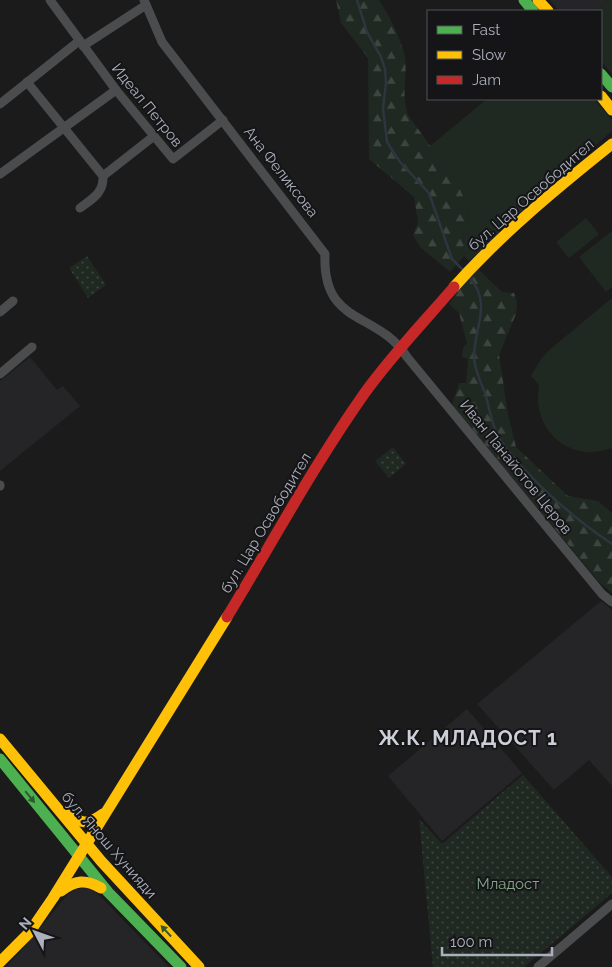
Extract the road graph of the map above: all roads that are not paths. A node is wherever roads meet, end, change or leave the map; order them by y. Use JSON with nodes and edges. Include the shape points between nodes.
{"nodes":[{"id":1,"x":50,"y":0,"type":"edge"},
{"id":2,"x":524,"y":0,"type":"edge"},
{"id":3,"x":538,"y":0,"type":"edge"},
{"id":4,"x":145,"y":2,"type":"edge"},
{"id":5,"x":532,"y":10,"type":"edge"},
{"id":6,"x":547,"y":10,"type":"edge"},
{"id":7,"x":81,"y":44,"type":"junction"},
{"id":8,"x":602,"y":75,"type":"edge"},
{"id":9,"x":27,"y":82,"type":"junction"},
{"id":10,"x":612,"y":87,"type":"edge"},
{"id":11,"x":116,"y":90,"type":"junction"},
{"id":12,"x":602,"y":97,"type":"edge"},
{"id":13,"x":0,"y":104,"type":"edge"},
{"id":14,"x":612,"y":110,"type":"edge"},
{"id":15,"x":223,"y":120,"type":"junction"},
{"id":16,"x":64,"y":128,"type":"junction"},
{"id":17,"x":154,"y":136,"type":"junction"},
{"id":18,"x":612,"y":144,"type":"edge"},
{"id":19,"x":0,"y":174,"type":"edge"},
{"id":20,"x":103,"y":176,"type":"junction"},
{"id":21,"x":80,"y":208,"type":"dead end"},
{"id":22,"x":13,"y":301,"type":"dead end"},
{"id":23,"x":0,"y":312,"type":"edge"},
{"id":24,"x":32,"y":347,"type":"dead end"},
{"id":25,"x":401,"y":347,"type":"junction"},
{"id":26,"x":0,"y":374,"type":"edge"},
{"id":27,"x":612,"y":602,"type":"edge"},
{"id":28,"x":0,"y":740,"type":"edge"},
{"id":29,"x":0,"y":759,"type":"edge"},
{"id":30,"x":56,"y":807,"type":"junction"},
{"id":31,"x":105,"y":813,"type":"junction"},
{"id":32,"x":86,"y":844,"type":"junction"},
{"id":33,"x":79,"y":857,"type":"junction"},
{"id":34,"x":108,"y":892,"type":"junction"},
{"id":35,"x":53,"y":898,"type":"junction"},
{"id":36,"x":612,"y":904,"type":"edge"},
{"id":37,"x":0,"y":962,"type":"edge"},
{"id":38,"x":181,"y":967,"type":"edge"},
{"id":39,"x":199,"y":967,"type":"edge"},
{"id":40,"x":538,"y":967,"type":"edge"}],
"edges":[{"from":1,"to":7,"type":"street","name":"Идеал Петров"},
{"from":2,"to":5,"type":"main road"},
{"from":3,"to":6,"type":"main road"},
{"from":4,"to":7,"type":"street"},
{"from":4,"to":15,"type":"street","name":"Ана Феликсова","via":[[162,42]]},
{"from":7,"to":9,"type":"street"},
{"from":7,"to":11,"type":"street","name":"Идеал Петров"},
{"from":8,"to":10,"type":"main road"},
{"from":9,"to":13,"type":"street"},
{"from":9,"to":16,"type":"street"},
{"from":11,"to":16,"type":"street"},
{"from":11,"to":17,"type":"street","name":"Идеал Петров"},
{"from":12,"to":14,"type":"main road"},
{"from":15,"to":17,"type":"street","name":"Идеал Петров","via":[[173,159]]},
{"from":15,"to":25,"type":"street","name":"Ана Феликсова","via":[[325,254],[326,279],[335,298],[354,316],[384,332]]},
{"from":16,"to":19,"type":"street"},
{"from":16,"to":20,"type":"street"},
{"from":17,"to":20,"type":"street"},
{"from":18,"to":25,"type":"main road","name":"бул. Цар Освободител","via":[[500,239],[459,280]]},
{"from":20,"to":21,"type":"street","via":[[100,192]]},
{"from":22,"to":23,"type":"street"},
{"from":24,"to":26,"type":"street"},
{"from":25,"to":27,"type":"street","name":"Иван Панайотов Церов","via":[[602,594]]},
{"from":25,"to":31,"type":"main road","name":"бул. Цар Освободител","via":[[344,424]]},
{"from":28,"to":30,"type":"main road","name":"бул. Янош Хунияди"},
{"from":29,"to":33,"type":"main road","name":"бул. Янош Хунияди","one_way":true},
{"from":30,"to":31,"type":"main road","via":[[82,823]]},
{"from":30,"to":32,"type":"main road","name":"бул. Янош Хунияди"},
{"from":31,"to":32,"type":"main road","name":"бул. Цар Освободител"},
{"from":32,"to":33,"type":"main road","name":"бул. Цар Освободител"},
{"from":39,"to":32,"type":"main road","name":"бул. Янош Хунияди","one_way":true},
{"from":33,"to":34,"type":"main road","name":"бул. Янош Хунияди"},
{"from":33,"to":35,"type":"main road","name":"бул. Цар Освободител"},
{"from":34,"to":35,"type":"main road","via":[[87,881],[70,884]]},
{"from":34,"to":38,"type":"main road","name":"бул. Янош Хунияди"},
{"from":35,"to":37,"type":"main road","name":"бул. Цар Освободител","via":[[29,933]]},
{"from":36,"to":40,"type":"street"}]}
